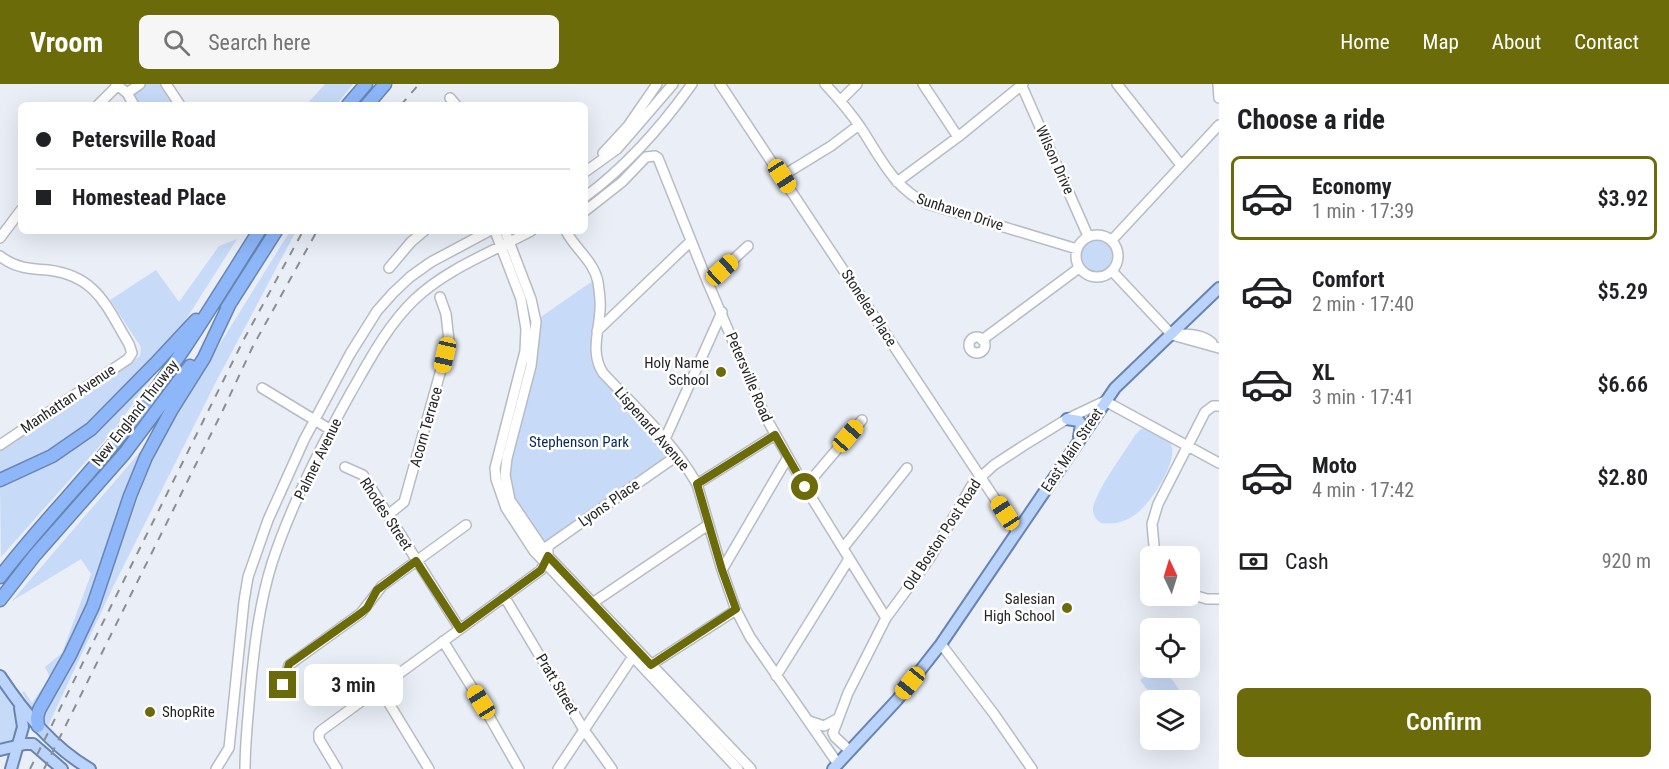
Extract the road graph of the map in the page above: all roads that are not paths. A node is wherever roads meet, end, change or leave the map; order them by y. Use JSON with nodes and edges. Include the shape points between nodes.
{"nodes":[{"id":1,"x":140,"y":84,"type":"edge"},
{"id":2,"x":166,"y":84,"type":"edge"},
{"id":3,"x":366,"y":84,"type":"edge"},
{"id":4,"x":385,"y":84,"type":"edge"},
{"id":5,"x":657,"y":84,"type":"edge"},
{"id":6,"x":673,"y":84,"type":"edge"},
{"id":7,"x":692,"y":84,"type":"edge"},
{"id":8,"x":720,"y":84,"type":"edge"},
{"id":9,"x":825,"y":84,"type":"edge"},
{"id":10,"x":857,"y":84,"type":"edge"},
{"id":11,"x":923,"y":84,"type":"edge"},
{"id":12,"x":1022,"y":84,"type":"edge"},
{"id":13,"x":1117,"y":84,"type":"edge"},
{"id":14,"x":1218,"y":84,"type":"edge"},
{"id":15,"x":117,"y":85,"type":"edge"},
{"id":16,"x":128,"y":93,"type":"junction"},
{"id":17,"x":1219,"y":98,"type":"edge"},
{"id":18,"x":841,"y":100,"type":"junction"},
{"id":19,"x":101,"y":102,"type":"edge"},
{"id":20,"x":132,"y":102,"type":"edge"},
{"id":21,"x":178,"y":102,"type":"edge"},
{"id":22,"x":351,"y":102,"type":"edge"},
{"id":23,"x":370,"y":102,"type":"edge"},
{"id":24,"x":859,"y":125,"type":"junction"},
{"id":25,"x":1219,"y":125,"type":"edge"},
{"id":26,"x":958,"y":137,"type":"junction"},
{"id":27,"x":1181,"y":165,"type":"junction"},
{"id":28,"x":588,"y":168,"type":"edge"},
{"id":29,"x":588,"y":169,"type":"edge"},
{"id":30,"x":782,"y":176,"type":"junction"},
{"id":31,"x":897,"y":182,"type":"junction"},
{"id":32,"x":588,"y":194,"type":"edge"},
{"id":33,"x":588,"y":209,"type":"edge"},
{"id":34,"x":18,"y":214,"type":"edge"},
{"id":35,"x":257,"y":234,"type":"edge"},
{"id":36,"x":274,"y":234,"type":"edge"},
{"id":37,"x":420,"y":234,"type":"edge"},
{"id":38,"x":483,"y":234,"type":"edge"},
{"id":39,"x":497,"y":234,"type":"edge"},
{"id":40,"x":505,"y":234,"type":"edge"},
{"id":41,"x":525,"y":234,"type":"edge"},
{"id":42,"x":568,"y":234,"type":"edge"},
{"id":43,"x":1088,"y":236,"type":"junction"},
{"id":44,"x":0,"y":238,"type":"edge"},
{"id":45,"x":1112,"y":240,"type":"junction"},
{"id":46,"x":691,"y":241,"type":"junction"},
{"id":47,"x":505,"y":245,"type":"junction"},
{"id":48,"x":748,"y":246,"type":"dead end"},
{"id":49,"x":1077,"y":249,"type":"junction"},
{"id":50,"x":0,"y":256,"type":"edge"},
{"id":51,"x":389,"y":268,"type":"dead end"},
{"id":52,"x":1080,"y":268,"type":"junction"},
{"id":53,"x":1112,"y":271,"type":"junction"},
{"id":54,"x":708,"y":283,"type":"junction"},
{"id":55,"x":1219,"y":288,"type":"edge"},
{"id":56,"x":222,"y":289,"type":"junction"},
{"id":57,"x":440,"y":297,"type":"dead end"},
{"id":58,"x":230,"y":303,"type":"junction"},
{"id":59,"x":722,"y":312,"type":"junction"},
{"id":60,"x":597,"y":331,"type":"junction"},
{"id":61,"x":1172,"y":335,"type":"junction"},
{"id":62,"x":982,"y":340,"type":"dead end"},
{"id":63,"x":1218,"y":347,"type":"edge"},
{"id":64,"x":262,"y":388,"type":"dead end"},
{"id":65,"x":1105,"y":401,"type":"junction"},
{"id":66,"x":1219,"y":406,"type":"edge"},
{"id":67,"x":1067,"y":419,"type":"junction"},
{"id":68,"x":314,"y":420,"type":"junction"},
{"id":69,"x":862,"y":420,"type":"dead end"},
{"id":70,"x":331,"y":430,"type":"junction"},
{"id":71,"x":775,"y":435,"type":"junction"},
{"id":72,"x":665,"y":439,"type":"junction"},
{"id":73,"x":1078,"y":441,"type":"junction"},
{"id":74,"x":0,"y":445,"type":"edge"},
{"id":75,"x":1188,"y":445,"type":"junction"},
{"id":76,"x":678,"y":455,"type":"junction"},
{"id":77,"x":788,"y":457,"type":"junction"},
{"id":78,"x":1219,"y":463,"type":"edge"},
{"id":79,"x":345,"y":467,"type":"dead end"},
{"id":80,"x":907,"y":468,"type":"dead end"},
{"id":81,"x":980,"y":476,"type":"junction"},
{"id":82,"x":0,"y":480,"type":"edge"},
{"id":83,"x":697,"y":484,"type":"junction"},
{"id":84,"x":805,"y":487,"type":"junction"},
{"id":85,"x":388,"y":515,"type":"junction"},
{"id":86,"x":466,"y":525,"type":"dead end"},
{"id":87,"x":708,"y":525,"type":"junction"},
{"id":88,"x":1017,"y":532,"type":"junction"},
{"id":89,"x":1153,"y":546,"type":"edge"},
{"id":90,"x":843,"y":548,"type":"junction"},
{"id":91,"x":546,"y":559,"type":"junction"},
{"id":92,"x":849,"y":559,"type":"junction"},
{"id":93,"x":416,"y":561,"type":"junction"},
{"id":94,"x":722,"y":570,"type":"junction"},
{"id":95,"x":0,"y":577,"type":"edge"},
{"id":96,"x":504,"y":596,"type":"junction"},
{"id":97,"x":1200,"y":597,"type":"edge"},
{"id":98,"x":1219,"y":599,"type":"edge"},
{"id":99,"x":0,"y":600,"type":"edge"},
{"id":100,"x":589,"y":604,"type":"junction"},
{"id":101,"x":736,"y":609,"type":"junction"},
{"id":102,"x":886,"y":618,"type":"junction"},
{"id":103,"x":460,"y":629,"type":"junction"},
{"id":104,"x":444,"y":642,"type":"junction"},
{"id":105,"x":941,"y":644,"type":"junction"},
{"id":106,"x":635,"y":653,"type":"junction"},
{"id":107,"x":648,"y":667,"type":"junction"},
{"id":108,"x":0,"y":676,"type":"edge"},
{"id":109,"x":776,"y":676,"type":"junction"},
{"id":110,"x":283,"y":685,"type":"dead end"},
{"id":111,"x":380,"y":687,"type":"junction"},
{"id":112,"x":18,"y":705,"type":"junction"},
{"id":113,"x":837,"y":719,"type":"junction"},
{"id":114,"x":809,"y":721,"type":"junction"},
{"id":115,"x":38,"y":726,"type":"junction"},
{"id":116,"x":585,"y":730,"type":"junction"},
{"id":117,"x":18,"y":746,"type":"junction"},
{"id":118,"x":0,"y":750,"type":"edge"},
{"id":119,"x":850,"y":751,"type":"junction"},
{"id":120,"x":836,"y":766,"type":"edge"},
{"id":121,"x":11,"y":769,"type":"edge"},
{"id":122,"x":62,"y":769,"type":"edge"},
{"id":123,"x":90,"y":769,"type":"edge"},
{"id":124,"x":216,"y":769,"type":"edge"},
{"id":125,"x":245,"y":769,"type":"edge"},
{"id":126,"x":338,"y":769,"type":"edge"},
{"id":127,"x":429,"y":769,"type":"edge"},
{"id":128,"x":519,"y":769,"type":"edge"},
{"id":129,"x":558,"y":769,"type":"edge"},
{"id":130,"x":612,"y":769,"type":"edge"},
{"id":131,"x":738,"y":769,"type":"edge"},
{"id":132,"x":751,"y":769,"type":"edge"},
{"id":133,"x":1032,"y":769,"type":"edge"}],
"edges":[{"from":1,"to":16,"type":"street"},
{"from":2,"to":21,"type":"street"},
{"from":3,"to":22,"type":"highway"},
{"from":4,"to":23,"type":"highway"},
{"from":5,"to":28,"type":"street","via":[[628,126]]},
{"from":6,"to":29,"type":"street","via":[[617,149]]},
{"from":7,"to":32,"type":"street","via":[[650,136]]},
{"from":8,"to":30,"type":"street","name":"Stonelea Place"},
{"from":9,"to":18,"type":"street","name":"Sunhaven Drive"},
{"from":10,"to":18,"type":"street"},
{"from":11,"to":26,"type":"street"},
{"from":12,"to":26,"type":"street"},
{"from":12,"to":43,"type":"street","name":"Wilson Drive"},
{"from":13,"to":27,"type":"street"},
{"from":14,"to":17,"type":"street"},
{"from":15,"to":16,"type":"street"},
{"from":15,"to":19,"type":"street"},
{"from":16,"to":20,"type":"street"},
{"from":18,"to":24,"type":"street","name":"Sunhaven Drive"},
{"from":24,"to":30,"type":"street"},
{"from":24,"to":31,"type":"street","name":"Sunhaven Drive"},
{"from":25,"to":27,"type":"street"},
{"from":26,"to":31,"type":"street"},
{"from":27,"to":45,"type":"street"},
{"from":30,"to":81,"type":"street","name":"Stonelea Place"},
{"from":31,"to":49,"type":"street","name":"Sunhaven Drive","via":[[909,195],[928,204]]},
{"from":33,"to":46,"type":"street","name":"Petersville Road","via":[[646,157],[655,156]]},
{"from":34,"to":44,"type":"street"},
{"from":35,"to":56,"type":"highway","name":"New England Thruway"},
{"from":36,"to":58,"type":"highway","name":"New England Thruway"},
{"from":37,"to":51,"type":"street"},
{"from":38,"to":68,"type":"street","name":"Palmer Avenue","via":[[431,262],[393,293],[363,332]]},
{"from":39,"to":47,"type":"street"},
{"from":40,"to":47,"type":"street"},
{"from":41,"to":47,"type":"street","name":"Palmer Avenue"},
{"from":42,"to":60,"type":"street","name":"Lispenard Avenue","via":[[598,279],[601,308]]},
{"from":43,"to":45,"type":"street","via":[[1101,234]]},
{"from":43,"to":49,"type":"street"},
{"from":45,"to":53,"type":"street","via":[[1118,252]]},
{"from":46,"to":54,"type":"street","name":"Petersville Road"},
{"from":46,"to":60,"type":"street"},
{"from":47,"to":70,"type":"street","name":"Palmer Avenue","via":[[432,285],[398,316]]},
{"from":47,"to":91,"type":"street","via":[[531,299],[536,322],[531,366],[505,475],[510,500]]},
{"from":48,"to":54,"type":"street"},
{"from":49,"to":52,"type":"street"},
{"from":50,"to":74,"type":"street","name":"Manhattan Avenue","via":[[17,266],[62,272],[85,281],[95,289],[132,349],[128,359]]},
{"from":52,"to":53,"type":"street","via":[[1095,277]]},
{"from":52,"to":62,"type":"street"},
{"from":53,"to":61,"type":"street"},
{"from":54,"to":59,"type":"street","name":"Petersville Road"},
{"from":55,"to":61,"type":"main road","name":"East Main Street"},
{"from":56,"to":82,"type":"highway","via":[[91,429],[52,456]]},
{"from":56,"to":95,"type":"highway","name":"New England Thruway","via":[[132,422]]},
{"from":57,"to":85,"type":"street","name":"Acorn Terrace","via":[[448,328],[447,350],[409,489],[404,502]]},
{"from":58,"to":99,"type":"highway","name":"New England Thruway","via":[[140,434]]},
{"from":58,"to":115,"type":"highway","via":[[209,350],[144,463],[93,606],[39,710]]},
{"from":59,"to":71,"type":"street","name":"Petersville Road"},
{"from":59,"to":72,"type":"street"},
{"from":60,"to":72,"type":"street","name":"Lispenard Avenue","via":[[595,352],[603,373]]},
{"from":61,"to":63,"type":"street"},
{"from":61,"to":65,"type":"main road","name":"East Main Street","via":[[1131,371]]},
{"from":64,"to":68,"type":"street"},
{"from":65,"to":67,"type":"street","name":"Old Boston Post Road"},
{"from":65,"to":73,"type":"main road","name":"East Main Street"},
{"from":65,"to":75,"type":"street"},
{"from":66,"to":75,"type":"street","via":[[1205,412]]},
{"from":67,"to":73,"type":"main road","via":[[1076,419],[1081,424]]},
{"from":67,"to":81,"type":"street","name":"Old Boston Post Road"},
{"from":68,"to":70,"type":"street"},
{"from":68,"to":124,"type":"street","name":"Palmer Avenue","via":[[268,520],[248,577],[229,748]]},
{"from":69,"to":84,"type":"street"},
{"from":70,"to":125,"type":"street","name":"Palmer Avenue","via":[[290,518],[266,584],[254,657]]},
{"from":71,"to":77,"type":"street","name":"Petersville Road"},
{"from":71,"to":83,"type":"street"},
{"from":72,"to":76,"type":"street","name":"Lispenard Avenue"},
{"from":73,"to":88,"type":"main road","name":"East Main Street"},
{"from":75,"to":78,"type":"street"},
{"from":75,"to":89,"type":"street","via":[[1158,504],[1151,531]]},
{"from":76,"to":83,"type":"street","name":"Lispenard Avenue"},
{"from":76,"to":91,"type":"street","name":"Lyons Place","via":[[548,546]]},
{"from":77,"to":84,"type":"street","name":"Petersville Road"},
{"from":77,"to":94,"type":"street"},
{"from":79,"to":85,"type":"street","name":"Rhodes Street","via":[[363,475]]},
{"from":80,"to":90,"type":"street"},
{"from":81,"to":88,"type":"street","name":"Stonelea Place"},
{"from":81,"to":102,"type":"street","name":"Old Boston Post Road","via":[[930,558]]},
{"from":83,"to":87,"type":"street","name":"Lispenard Avenue"},
{"from":84,"to":90,"type":"street","name":"Petersville Road"},
{"from":85,"to":93,"type":"street","name":"Rhodes Street"},
{"from":86,"to":93,"type":"street"},
{"from":87,"to":94,"type":"street","name":"Lispenard Avenue"},
{"from":87,"to":100,"type":"street"},
{"from":88,"to":105,"type":"main road","name":"East Main Street"},
{"from":90,"to":92,"type":"street","name":"Petersville Road"},
{"from":91,"to":96,"type":"street","via":[[541,570]]},
{"from":91,"to":100,"type":"street"},
{"from":92,"to":102,"type":"street","name":"Petersville Road"},
{"from":92,"to":109,"type":"street"},
{"from":93,"to":103,"type":"street","name":"Rhodes Street"},
{"from":93,"to":110,"type":"street","via":[[377,590],[361,613],[289,664]]},
{"from":94,"to":101,"type":"street","name":"Lispenard Avenue"},
{"from":96,"to":103,"type":"street"},
{"from":96,"to":116,"type":"street","name":"Pratt Street"},
{"from":97,"to":98,"type":"street"},
{"from":100,"to":106,"type":"street"},
{"from":101,"to":107,"type":"street"},
{"from":101,"to":109,"type":"street","name":"Lispenard Avenue"},
{"from":102,"to":113,"type":"street","name":"Old Boston Post Road"},
{"from":103,"to":104,"type":"street"},
{"from":104,"to":111,"type":"street"},
{"from":104,"to":128,"type":"street"},
{"from":105,"to":119,"type":"main road","name":"East Main Street"},
{"from":105,"to":133,"type":"street"},
{"from":106,"to":107,"type":"street"},
{"from":106,"to":116,"type":"street"},
{"from":107,"to":131,"type":"street"},
{"from":107,"to":132,"type":"street"},
{"from":108,"to":112,"type":"main road"},
{"from":109,"to":114,"type":"street","name":"Lispenard Avenue"},
{"from":111,"to":126,"type":"street","via":[[319,733]]},
{"from":111,"to":127,"type":"street"},
{"from":112,"to":115,"type":"main road"},
{"from":112,"to":117,"type":"main road","via":[[23,724]]},
{"from":113,"to":114,"type":"street","via":[[824,726]]},
{"from":113,"to":119,"type":"street","via":[[833,733]]},
{"from":114,"to":120,"type":"street","name":"Lispenard Avenue"},
{"from":115,"to":123,"type":"main road"},
{"from":116,"to":129,"type":"street"},
{"from":116,"to":130,"type":"street","name":"Pratt Street"},
{"from":117,"to":118,"type":"main road"},
{"from":117,"to":121,"type":"main road"},
{"from":117,"to":122,"type":"main road","via":[[35,745]]},
{"from":119,"to":120,"type":"main road","name":"East Main Street"}]}
